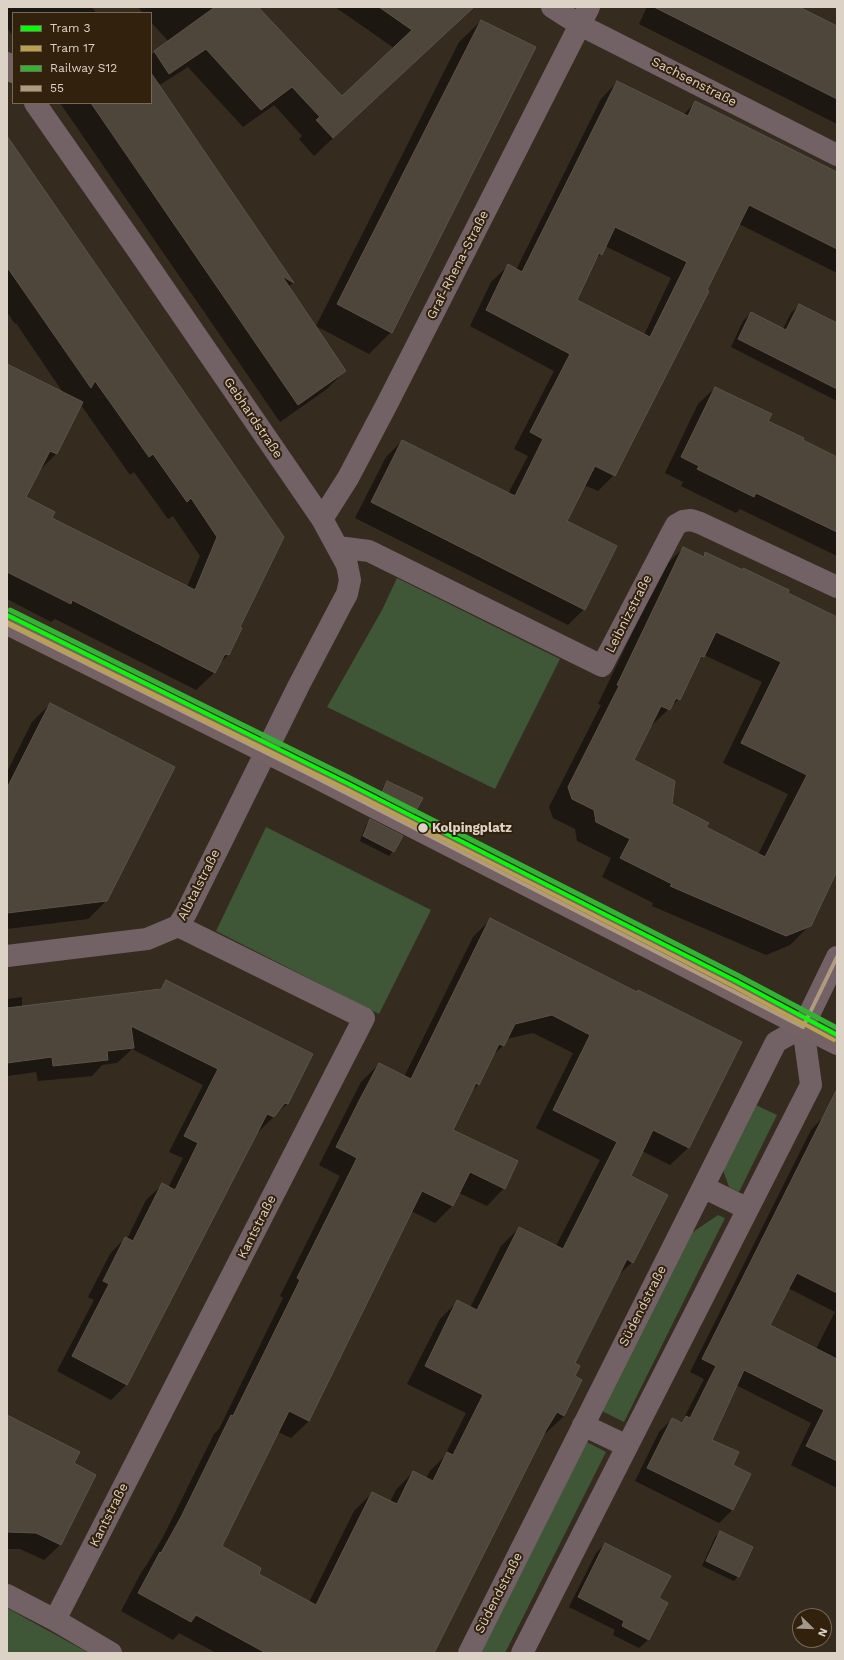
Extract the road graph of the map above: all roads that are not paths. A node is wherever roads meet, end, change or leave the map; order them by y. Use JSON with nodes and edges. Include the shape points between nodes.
{"nodes":[{"id":1,"x":552,"y":7,"type":"edge"},
{"id":2,"x":585,"y":16,"type":"edge"},
{"id":3,"x":36,"y":104,"type":"edge"},
{"id":4,"x":837,"y":155,"type":"edge"},
{"id":5,"x":322,"y":519,"type":"junction"},
{"id":6,"x":338,"y":547,"type":"junction"},
{"id":7,"x":837,"y":587,"type":"edge"},
{"id":8,"x":7,"y":624,"type":"edge"},
{"id":9,"x":265,"y":753,"type":"junction"},
{"id":10,"x":178,"y":926,"type":"junction"},
{"id":11,"x":7,"y":956,"type":"edge"},
{"id":12,"x":837,"y":957,"type":"edge"},
{"id":13,"x":803,"y":1026,"type":"junction"},
{"id":14,"x":837,"y":1044,"type":"edge"},
{"id":15,"x":703,"y":1187,"type":"junction"},
{"id":16,"x":748,"y":1209,"type":"junction"},
{"id":17,"x":583,"y":1426,"type":"junction"},
{"id":18,"x":627,"y":1446,"type":"junction"},
{"id":19,"x":7,"y":1595,"type":"edge"},
{"id":20,"x":55,"y":1620,"type":"junction"},
{"id":21,"x":111,"y":1653,"type":"edge"},
{"id":22,"x":469,"y":1653,"type":"edge"},
{"id":23,"x":522,"y":1653,"type":"edge"}],
"edges":[{"from":1,"to":2,"type":"street","name":"Sachsenstraße"},
{"from":2,"to":4,"type":"street","name":"Sachsenstraße"},
{"from":2,"to":5,"type":"street","name":"Graf-Rhena-Straße","via":[[387,404],[348,478]]},
{"from":3,"to":5,"type":"street","name":"Gebhardstraße"},
{"from":5,"to":6,"type":"street","name":"Gebhardstraße"},
{"from":6,"to":7,"type":"street","name":"Leibnizstraße","via":[[369,551],[602,666],[676,525],[683,521],[700,523]]},
{"from":6,"to":9,"type":"street","name":"Gebhardstraße","via":[[347,564],[350,580],[347,594]]},
{"from":8,"to":9,"type":"main road"},
{"from":9,"to":10,"type":"street","name":"Albtalstraße"},
{"from":9,"to":13,"type":"main road"},
{"from":10,"to":11,"type":"street","name":"Albtalstraße","via":[[147,939]]},
{"from":10,"to":20,"type":"street","name":"Kantstraße","via":[[364,1018]]},
{"from":12,"to":13,"type":"street"},
{"from":13,"to":14,"type":"main road"},
{"from":13,"to":15,"type":"street","name":"Südendstraße","via":[[776,1042]]},
{"from":13,"to":16,"type":"street","via":[[811,1085]]},
{"from":15,"to":16,"type":"street"},
{"from":15,"to":17,"type":"street","name":"Südendstraße"},
{"from":16,"to":18,"type":"street"},
{"from":17,"to":18,"type":"street"},
{"from":17,"to":22,"type":"street","name":"Südendstraße"},
{"from":18,"to":23,"type":"street"},
{"from":19,"to":20,"type":"street"},
{"from":20,"to":21,"type":"street"}]}
